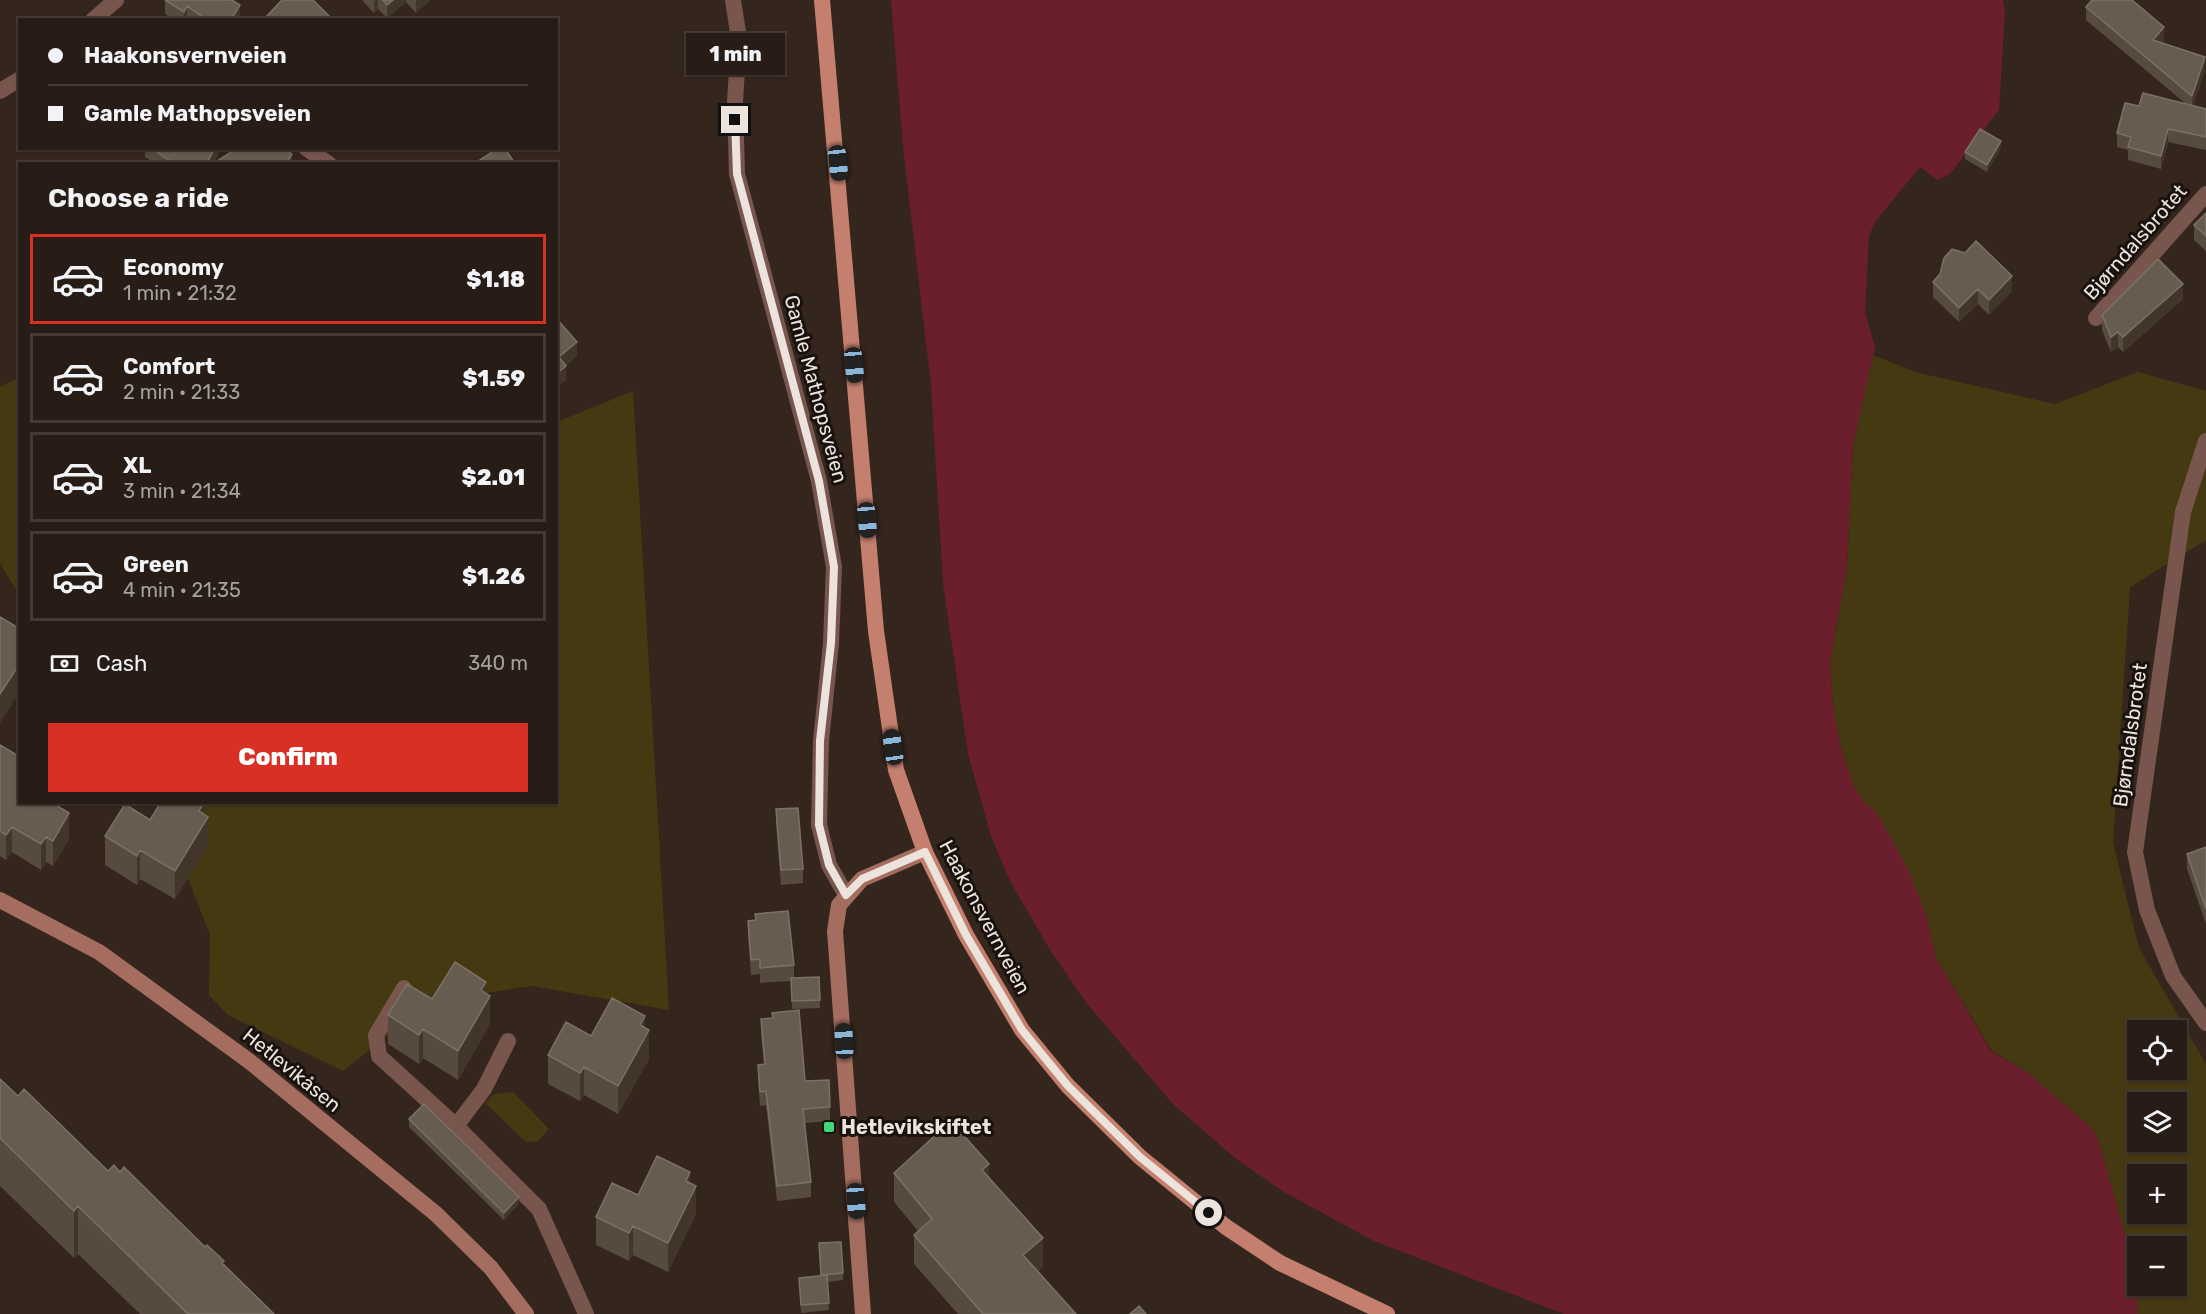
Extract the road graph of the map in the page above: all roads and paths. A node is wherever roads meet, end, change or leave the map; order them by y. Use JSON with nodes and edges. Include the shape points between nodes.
{"nodes":[{"id":1,"x":116,"y":0,"type":"edge"},
{"id":2,"x":733,"y":0,"type":"edge"},
{"id":3,"x":822,"y":0,"type":"edge"},
{"id":4,"x":101,"y":18,"type":"edge"},
{"id":5,"x":18,"y":80,"type":"edge"},
{"id":6,"x":0,"y":91,"type":"edge"},
{"id":7,"x":309,"y":150,"type":"edge"},
{"id":8,"x":326,"y":162,"type":"edge"},
{"id":9,"x":2206,"y":194,"type":"edge"},
{"id":10,"x":2096,"y":318,"type":"dead end"},
{"id":11,"x":2206,"y":441,"type":"edge"},
{"id":12,"x":925,"y":852,"type":"junction"},
{"id":13,"x":846,"y":895,"type":"junction"},
{"id":14,"x":0,"y":900,"type":"edge"},
{"id":15,"x":404,"y":988,"type":"edge"},
{"id":16,"x":2206,"y":1023,"type":"edge"},
{"id":17,"x":508,"y":1041,"type":"dead end"},
{"id":18,"x":456,"y":1126,"type":"junction"},
{"id":19,"x":526,"y":1314,"type":"edge"},
{"id":20,"x":586,"y":1314,"type":"edge"},
{"id":21,"x":863,"y":1314,"type":"edge"},
{"id":22,"x":1388,"y":1314,"type":"edge"}],
"edges":[{"from":1,"to":4,"type":"street"},
{"from":2,"to":13,"type":"street","name":"Gamle Mathopsveien","via":[[739,39],[735,101],[737,174],[819,481],[834,567],[831,643],[820,741],[819,825],[829,865]]},
{"from":3,"to":12,"type":"main road","name":"Haakonsvernveien","via":[[876,631],[896,770]]},
{"from":5,"to":6,"type":"street"},
{"from":7,"to":8,"type":"street"},
{"from":9,"to":10,"type":"street","name":"Bjørndalsbrotet"},
{"from":11,"to":16,"type":"street","name":"Bjørndalsbrotet","via":[[2183,512],[2135,852],[2147,910],[2174,976]]},
{"from":12,"to":13,"type":"main road","via":[[862,879]]},
{"from":12,"to":22,"type":"main road","name":"Haakonsvernveien","via":[[966,935],[1022,1030],[1068,1086],[1140,1157],[1226,1227],[1280,1263]]},
{"from":13,"to":21,"type":"main road","via":[[839,905],[835,931]]},
{"from":14,"to":19,"type":"main road","name":"Hetlevikåsen","via":[[99,952],[249,1061],[436,1214],[491,1268]]},
{"from":15,"to":18,"type":"street","via":[[376,1035],[379,1056]]},
{"from":17,"to":18,"type":"street","via":[[484,1089]]},
{"from":18,"to":20,"type":"street","via":[[538,1209]]}]}
